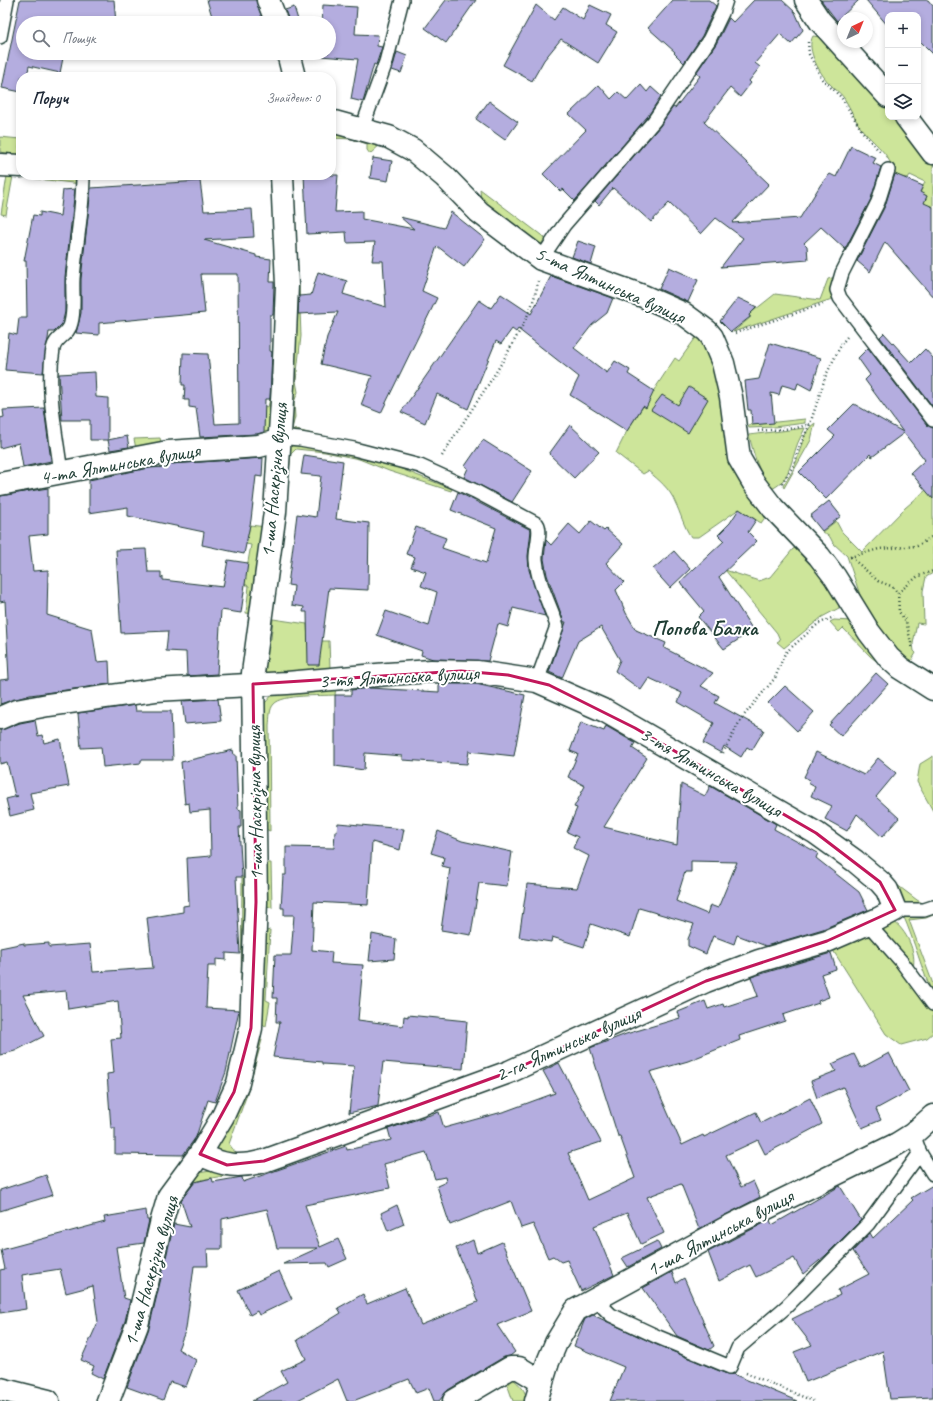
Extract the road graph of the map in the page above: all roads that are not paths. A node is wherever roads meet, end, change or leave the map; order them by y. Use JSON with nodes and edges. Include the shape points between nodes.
{"nodes":[{"id":1,"x":7,"y":0,"type":"edge"},
{"id":2,"x":268,"y":0,"type":"edge"},
{"id":3,"x":402,"y":0,"type":"edge"},
{"id":4,"x":726,"y":0,"type":"edge"},
{"id":5,"x":806,"y":0,"type":"edge"},
{"id":6,"x":274,"y":16,"type":"edge"},
{"id":7,"x":0,"y":37,"type":"edge"},
{"id":8,"x":290,"y":60,"type":"edge"},
{"id":9,"x":293,"y":72,"type":"edge"},
{"id":10,"x":885,"y":93,"type":"edge"},
{"id":11,"x":908,"y":120,"type":"edge"},
{"id":12,"x":336,"y":123,"type":"edge"},
{"id":13,"x":362,"y":128,"type":"junction"},
{"id":14,"x":933,"y":153,"type":"edge"},
{"id":15,"x":0,"y":165,"type":"edge"},
{"id":16,"x":16,"y":166,"type":"edge"},
{"id":17,"x":888,"y":170,"type":"road end"},
{"id":18,"x":83,"y":180,"type":"edge"},
{"id":19,"x":282,"y":180,"type":"edge"},
{"id":20,"x":540,"y":267,"type":"junction"},
{"id":21,"x":933,"y":420,"type":"edge"},
{"id":22,"x":278,"y":441,"type":"junction"},
{"id":23,"x":61,"y":473,"type":"junction"},
{"id":24,"x":0,"y":484,"type":"edge"},
{"id":25,"x":537,"y":681,"type":"junction"},
{"id":26,"x":253,"y":684,"type":"junction"},
{"id":27,"x":933,"y":689,"type":"edge"},
{"id":28,"x":0,"y":718,"type":"edge"},
{"id":29,"x":933,"y":907,"type":"edge"},
{"id":30,"x":895,"y":910,"type":"junction"},
{"id":31,"x":868,"y":924,"type":"junction"},
{"id":32,"x":933,"y":1004,"type":"edge"},
{"id":33,"x":933,"y":1116,"type":"edge"},
{"id":34,"x":917,"y":1144,"type":"junction"},
{"id":35,"x":200,"y":1154,"type":"junction"},
{"id":36,"x":933,"y":1174,"type":"edge"},
{"id":37,"x":599,"y":1298,"type":"junction"},
{"id":38,"x":0,"y":1388,"type":"edge"},
{"id":39,"x":539,"y":1391,"type":"edge"},
{"id":40,"x":48,"y":1401,"type":"edge"},
{"id":41,"x":108,"y":1401,"type":"edge"},
{"id":42,"x":454,"y":1401,"type":"edge"}],
"edges":[{"from":1,"to":7,"type":"lane"},
{"from":2,"to":6,"type":"street"},
{"from":3,"to":13,"type":"lane","via":[[386,62]]},
{"from":4,"to":20,"type":"lane","via":[[709,40],[654,121],[564,225]]},
{"from":5,"to":10,"type":"street","via":[[820,21]]},
{"from":8,"to":9,"type":"street"},
{"from":11,"to":14,"type":"street"},
{"from":12,"to":13,"type":"street","name":"5-та Ялтинська вулиця"},
{"from":13,"to":20,"type":"street","name":"5-та Ялтинська вулиця","via":[[389,137],[414,150]]},
{"from":15,"to":16,"type":"street"},
{"from":17,"to":21,"type":"lane","via":[[878,202],[837,286],[838,294]]},
{"from":18,"to":23,"type":"lane","via":[[83,201],[72,287],[72,323],[55,342],[52,354],[52,396]]},
{"from":19,"to":22,"type":"street","name":"1-ша Наскрізна вулиця","via":[[287,285]]},
{"from":20,"to":27,"type":"street","name":"5-та Ялтинська вулиця","via":[[643,296],[684,314],[707,331],[723,363],[731,397],[739,458],[753,482],[792,529],[814,549],[889,658]]},
{"from":22,"to":23,"type":"street","name":"4-та Ялтинська вулиця","via":[[259,446],[168,452]]},
{"from":22,"to":25,"type":"lane","name":"4-та Ялтинська вулиця","via":[[288,438],[300,439],[361,451],[433,471],[525,516],[539,526],[536,543],[537,567],[545,598],[557,626]]},
{"from":22,"to":26,"type":"street","name":"1-ша Наскрізна вулиця","via":[[275,508],[254,657]]},
{"from":23,"to":24,"type":"street","name":"4-та Ялтинська вулиця"},
{"from":25,"to":26,"type":"street","name":"3-тя Ялтинська вулиця","via":[[477,672],[431,671]]},
{"from":25,"to":30,"type":"street","name":"3-тя Ялтинська вулиця","via":[[591,704],[816,833],[884,886]]},
{"from":26,"to":28,"type":"street","name":"3-тя Ялтинська вулиця","via":[[112,695],[23,710]]},
{"from":26,"to":35,"type":"street","name":"1-ша Наскрізна вулиця","via":[[256,902],[250,1028],[236,1087],[219,1124]]},
{"from":29,"to":30,"type":"lane","name":"2-га Ялтинська вулиця","via":[[924,910]]},
{"from":30,"to":31,"type":"street","name":"2-га Ялтинська вулиця"},
{"from":31,"to":32,"type":"lane","via":[[901,961]]},
{"from":31,"to":35,"type":"street","name":"2-га Ялтинська вулиця","via":[[827,941],[706,980],[509,1072],[264,1161],[227,1165]]},
{"from":33,"to":34,"type":"street","name":"1-ша Ялтинська вулиця"},
{"from":34,"to":36,"type":"lane"},
{"from":34,"to":37,"type":"street","name":"1-ша Ялтинська вулиця","via":[[897,1144],[730,1226]]},
{"from":34,"to":37,"type":"lane","via":[[868,1224],[786,1307],[738,1348],[730,1367],[611,1315]]},
{"from":35,"to":41,"type":"street","name":"1-ша Наскрізна вулиця","via":[[169,1196],[137,1325]]},
{"from":37,"to":39,"type":"street","name":"1-ша Ялтинська вулиця","via":[[582,1306],[571,1316],[556,1343]]},
{"from":38,"to":40,"type":"street"},
{"from":39,"to":42,"type":"street","name":"1-ша Ялтинська вулиця","via":[[519,1368],[510,1368]]}]}
